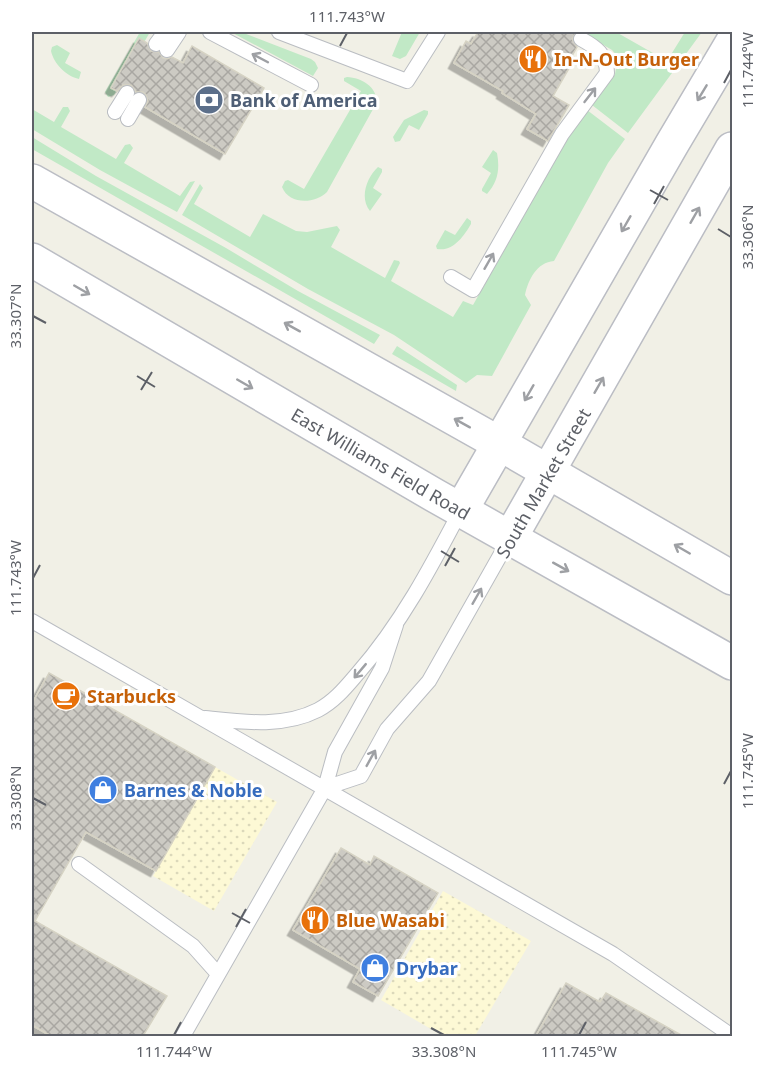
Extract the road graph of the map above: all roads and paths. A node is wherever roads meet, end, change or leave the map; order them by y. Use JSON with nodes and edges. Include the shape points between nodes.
{"nodes":[{"id":1,"x":165,"y":32,"type":"edge"},
{"id":2,"x":179,"y":32,"type":"edge"},
{"id":3,"x":210,"y":32,"type":"edge"},
{"id":4,"x":279,"y":32,"type":"edge"},
{"id":5,"x":438,"y":32,"type":"edge"},
{"id":6,"x":581,"y":39,"type":"dead end"},
{"id":7,"x":732,"y":43,"type":"edge"},
{"id":8,"x":310,"y":85,"type":"dead end"},
{"id":9,"x":133,"y":97,"type":"dead end"},
{"id":10,"x":122,"y":116,"type":"dead end"},
{"id":11,"x":732,"y":149,"type":"edge"},
{"id":12,"x":32,"y":181,"type":"edge"},
{"id":13,"x":32,"y":196,"type":"edge"},
{"id":14,"x":71,"y":203,"type":"junction"},
{"id":15,"x":32,"y":260,"type":"edge"},
{"id":16,"x":451,"y":278,"type":"dead end"},
{"id":17,"x":500,"y":444,"type":"junction"},
{"id":18,"x":549,"y":472,"type":"junction"},
{"id":19,"x":461,"y":510,"type":"junction"},
{"id":20,"x":510,"y":538,"type":"junction"},
{"id":21,"x":732,"y":578,"type":"edge"},
{"id":22,"x":32,"y":621,"type":"edge"},
{"id":23,"x":396,"y":626,"type":"junction"},
{"id":24,"x":732,"y":663,"type":"edge"},
{"id":25,"x":200,"y":718,"type":"junction"},
{"id":26,"x":325,"y":788,"type":"junction"},
{"id":27,"x":79,"y":864,"type":"dead end"},
{"id":28,"x":218,"y":974,"type":"junction"},
{"id":29,"x":183,"y":1036,"type":"edge"},
{"id":30,"x":732,"y":1036,"type":"edge"}],
"edges":[{"from":1,"to":2,"type":"lane","via":[[161,47]]},
{"from":8,"to":3,"type":"lane","one_way":true},
{"from":4,"to":5,"type":"lane","via":[[407,81]]},
{"from":16,"to":6,"type":"lane","one_way":true,"via":[[473,290],[562,134],[608,73],[603,55]]},
{"from":7,"to":17,"type":"main road","one_way":true},
{"from":9,"to":10,"type":"lane"},
{"from":18,"to":11,"type":"main road","name":"South Market Street","one_way":true},
{"from":12,"to":14,"type":"main road"},
{"from":13,"to":14,"type":"main road"},
{"from":17,"to":14,"type":"main road","one_way":true},
{"from":15,"to":19,"type":"main road","name":"East Williams Field Road","one_way":true},
{"from":17,"to":18,"type":"main road"},
{"from":17,"to":19,"type":"main road"},
{"from":18,"to":20,"type":"main road","name":"South Market Street"},
{"from":21,"to":18,"type":"main road","one_way":true},
{"from":19,"to":20,"type":"main road","name":"East Williams Field Road"},
{"from":19,"to":23,"type":"lane"},
{"from":20,"to":24,"type":"main road","name":"East Williams Field Road","one_way":true},
{"from":26,"to":20,"type":"lane","name":"South Market Street","one_way":true,"via":[[361,776],[387,729],[429,681]]},
{"from":22,"to":25,"type":"lane"},
{"from":23,"to":25,"type":"lane","one_way":true,"via":[[340,694],[318,710],[270,722]]},
{"from":23,"to":26,"type":"lane","via":[[382,668],[335,752]]},
{"from":25,"to":26,"type":"lane"},
{"from":26,"to":28,"type":"lane"},
{"from":26,"to":30,"type":"lane","via":[[613,954]]},
{"from":27,"to":28,"type":"lane","via":[[194,946]]},
{"from":28,"to":29,"type":"lane"}]}
